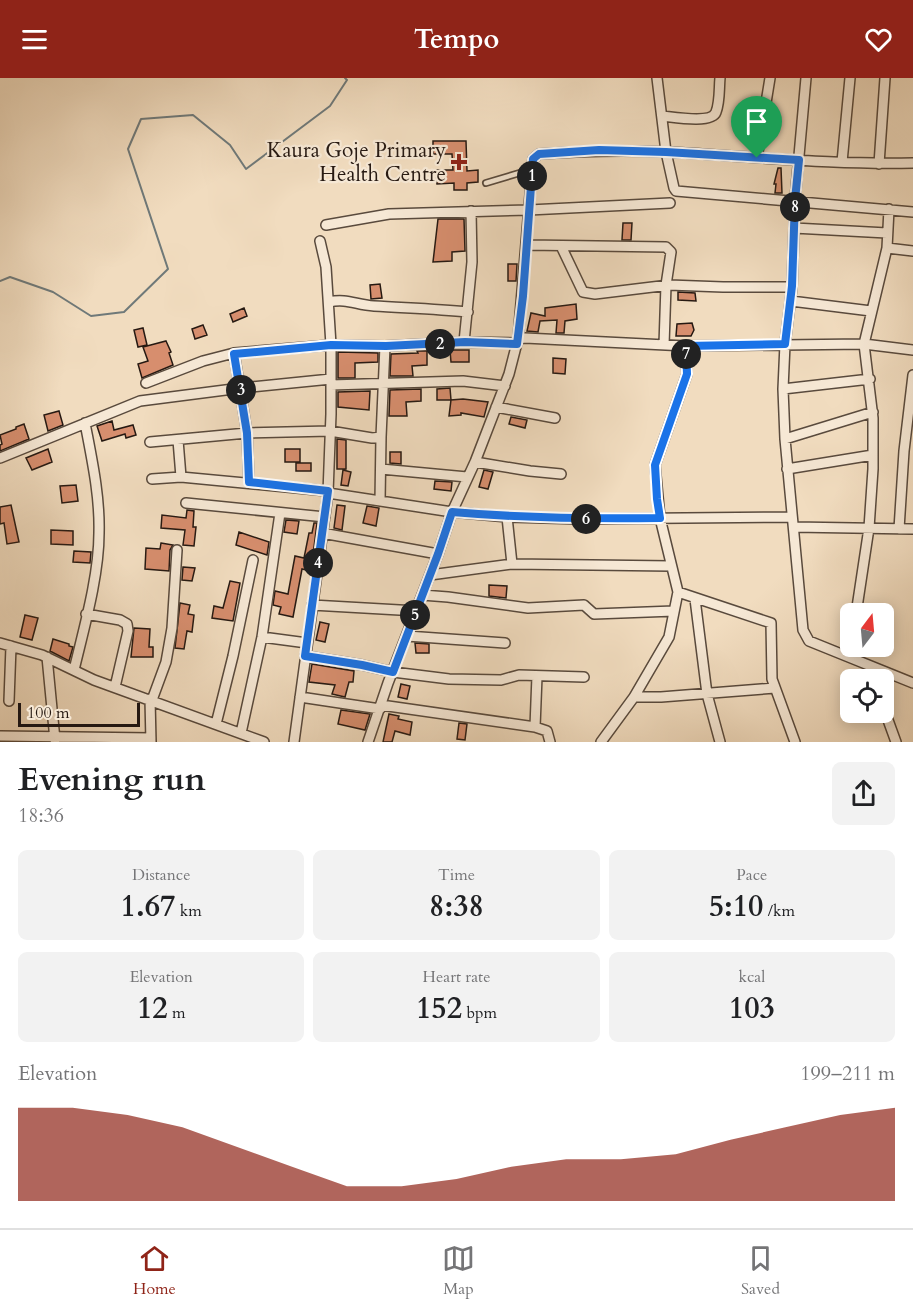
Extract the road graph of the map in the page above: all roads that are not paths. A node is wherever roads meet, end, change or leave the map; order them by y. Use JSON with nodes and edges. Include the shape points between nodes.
{"nodes":[{"id":1,"x":657,"y":78,"type":"edge"},
{"id":2,"x":720,"y":78,"type":"edge"},
{"id":3,"x":770,"y":78,"type":"edge"},
{"id":4,"x":806,"y":78,"type":"edge"},
{"id":5,"x":850,"y":78,"type":"edge"},
{"id":6,"x":885,"y":78,"type":"edge"},
{"id":7,"x":662,"y":116,"type":"junction"},
{"id":8,"x":666,"y":152,"type":"junction"},
{"id":9,"x":757,"y":158,"type":"junction"},
{"id":10,"x":799,"y":160,"type":"junction"},
{"id":11,"x":842,"y":162,"type":"junction"},
{"id":12,"x":913,"y":163,"type":"edge"},
{"id":13,"x":879,"y":164,"type":"junction"},
{"id":14,"x":533,"y":169,"type":"junction"},
{"id":15,"x":486,"y":183,"type":"dead end"},
{"id":16,"x":795,"y":200,"type":"junction"},
{"id":17,"x":670,"y":203,"type":"dead end"},
{"id":18,"x":889,"y":209,"type":"junction"},
{"id":19,"x":529,"y":210,"type":"junction"},
{"id":20,"x":471,"y":211,"type":"junction"},
{"id":21,"x":913,"y":212,"type":"edge"},
{"id":22,"x":326,"y":225,"type":"dead end"},
{"id":23,"x":794,"y":228,"type":"junction"},
{"id":24,"x":887,"y":233,"type":"junction"},
{"id":25,"x":320,"y":241,"type":"dead end"},
{"id":26,"x":526,"y":245,"type":"junction"},
{"id":27,"x":561,"y":246,"type":"junction"},
{"id":28,"x":886,"y":248,"type":"junction"},
{"id":29,"x":913,"y":251,"type":"edge"},
{"id":30,"x":666,"y":285,"type":"junction"},
{"id":31,"x":792,"y":286,"type":"junction"},
{"id":32,"x":791,"y":301,"type":"junction"},
{"id":33,"x":329,"y":302,"type":"junction"},
{"id":34,"x":871,"y":311,"type":"junction"},
{"id":35,"x":468,"y":312,"type":"junction"},
{"id":36,"x":517,"y":341,"type":"junction"},
{"id":37,"x":465,"y":342,"type":"junction"},
{"id":38,"x":785,"y":344,"type":"junction"},
{"id":39,"x":864,"y":344,"type":"junction"},
{"id":40,"x":331,"y":345,"type":"junction"},
{"id":41,"x":664,"y":345,"type":"junction"},
{"id":42,"x":386,"y":346,"type":"junction"},
{"id":43,"x":686,"y":346,"type":"junction"},
{"id":44,"x":913,"y":350,"type":"edge"},
{"id":45,"x":234,"y":354,"type":"junction"},
{"id":46,"x":913,"y":375,"type":"edge"},
{"id":47,"x":870,"y":379,"type":"junction"},
{"id":48,"x":331,"y":382,"type":"junction"},
{"id":49,"x":146,"y":383,"type":"dead end"},
{"id":50,"x":383,"y":383,"type":"junction"},
{"id":51,"x":505,"y":386,"type":"junction"},
{"id":52,"x":241,"y":388,"type":"junction"},
{"id":53,"x":783,"y":389,"type":"junction"},
{"id":54,"x":496,"y":407,"type":"junction"},
{"id":55,"x":873,"y":412,"type":"junction"},
{"id":56,"x":555,"y":418,"type":"dead end"},
{"id":57,"x":85,"y":423,"type":"junction"},
{"id":58,"x":330,"y":431,"type":"junction"},
{"id":59,"x":247,"y":433,"type":"junction"},
{"id":60,"x":381,"y":437,"type":"junction"},
{"id":61,"x":785,"y":439,"type":"junction"},
{"id":62,"x":178,"y":440,"type":"junction"},
{"id":63,"x":150,"y":441,"type":"dead end"},
{"id":64,"x":873,"y":456,"type":"junction"},
{"id":65,"x":0,"y":458,"type":"edge"},
{"id":66,"x":475,"y":462,"type":"junction"},
{"id":67,"x":788,"y":468,"type":"junction"},
{"id":68,"x":381,"y":469,"type":"junction"},
{"id":69,"x":561,"y":474,"type":"dead end"},
{"id":70,"x":181,"y":477,"type":"junction"},
{"id":71,"x":467,"y":477,"type":"junction"},
{"id":72,"x":152,"y":479,"type":"dead end"},
{"id":73,"x":249,"y":482,"type":"junction"},
{"id":74,"x":328,"y":492,"type":"junction"},
{"id":75,"x":380,"y":501,"type":"junction"},
{"id":76,"x":186,"y":503,"type":"dead end"},
{"id":77,"x":452,"y":512,"type":"junction"},
{"id":78,"x":280,"y":513,"type":"junction"},
{"id":79,"x":325,"y":517,"type":"junction"},
{"id":80,"x":507,"y":517,"type":"junction"},
{"id":81,"x":792,"y":517,"type":"junction"},
{"id":82,"x":660,"y":518,"type":"junction"},
{"id":83,"x":794,"y":527,"type":"junction"},
{"id":84,"x":869,"y":528,"type":"junction"},
{"id":85,"x":899,"y":529,"type":"junction"},
{"id":86,"x":913,"y":529,"type":"edge"},
{"id":87,"x":322,"y":533,"type":"junction"},
{"id":88,"x":177,"y":550,"type":"dead end"},
{"id":89,"x":438,"y":554,"type":"junction"},
{"id":90,"x":253,"y":560,"type":"dead end"},
{"id":91,"x":512,"y":564,"type":"junction"},
{"id":92,"x":671,"y":566,"type":"junction"},
{"id":93,"x":430,"y":575,"type":"junction"},
{"id":94,"x":678,"y":592,"type":"junction"},
{"id":95,"x":423,"y":595,"type":"junction"},
{"id":96,"x":695,"y":599,"type":"junction"},
{"id":97,"x":858,"y":603,"type":"edge"},
{"id":98,"x":312,"y":605,"type":"junction"},
{"id":99,"x":417,"y":611,"type":"junction"},
{"id":100,"x":675,"y":611,"type":"junction"},
{"id":101,"x":86,"y":614,"type":"junction"},
{"id":102,"x":407,"y":636,"type":"junction"},
{"id":103,"x":262,"y":637,"type":"junction"},
{"id":104,"x":0,"y":643,"type":"edge"},
{"id":105,"x":307,"y":643,"type":"junction"},
{"id":106,"x":505,"y":644,"type":"dead end"},
{"id":107,"x":11,"y":646,"type":"junction"},
{"id":108,"x":305,"y":656,"type":"junction"},
{"id":109,"x":47,"y":657,"type":"junction"},
{"id":110,"x":849,"y":658,"type":"joint"},
{"id":111,"x":74,"y":670,"type":"junction"},
{"id":112,"x":393,"y":672,"type":"junction"},
{"id":113,"x":537,"y":676,"type":"junction"},
{"id":114,"x":584,"y":677,"type":"dead end"},
{"id":115,"x":913,"y":683,"type":"edge"},
{"id":116,"x":115,"y":687,"type":"junction"},
{"id":117,"x":776,"y":688,"type":"junction"},
{"id":118,"x":707,"y":694,"type":"junction"},
{"id":119,"x":300,"y":697,"type":"junction"},
{"id":120,"x":634,"y":697,"type":"junction"},
{"id":121,"x":151,"y":700,"type":"junction"},
{"id":122,"x":9,"y":701,"type":"dead end"},
{"id":123,"x":380,"y":707,"type":"junction"},
{"id":124,"x":889,"y":723,"type":"edge"},
{"id":125,"x":216,"y":724,"type":"junction"},
{"id":126,"x":535,"y":727,"type":"junction"},
{"id":127,"x":0,"y":736,"type":"edge"},
{"id":128,"x":246,"y":738,"type":"edge"},
{"id":129,"x":54,"y":739,"type":"edge"},
{"id":130,"x":151,"y":740,"type":"edge"},
{"id":131,"x":264,"y":742,"type":"edge"},
{"id":132,"x":294,"y":742,"type":"edge"},
{"id":133,"x":368,"y":742,"type":"edge"},
{"id":134,"x":550,"y":742,"type":"edge"},
{"id":135,"x":601,"y":742,"type":"edge"},
{"id":136,"x":720,"y":742,"type":"edge"},
{"id":137,"x":795,"y":742,"type":"edge"},
{"id":138,"x":896,"y":742,"type":"edge"}],
"edges":[{"from":1,"to":7,"type":"street"},
{"from":2,"to":7,"type":"street","via":[[712,118]]},
{"from":3,"to":9,"type":"street"},
{"from":4,"to":10,"type":"street"},
{"from":5,"to":11,"type":"street"},
{"from":6,"to":13,"type":"street"},
{"from":7,"to":8,"type":"street"},
{"from":8,"to":9,"type":"street"},
{"from":8,"to":14,"type":"street","via":[[599,150],[539,154],[533,159]]},
{"from":8,"to":16,"type":"street","via":[[676,191]]},
{"from":9,"to":10,"type":"street"},
{"from":10,"to":11,"type":"street"},
{"from":10,"to":16,"type":"street"},
{"from":11,"to":13,"type":"street"},
{"from":12,"to":13,"type":"street"},
{"from":14,"to":15,"type":"lane"},
{"from":14,"to":19,"type":"street"},
{"from":16,"to":18,"type":"street"},
{"from":16,"to":23,"type":"street"},
{"from":17,"to":19,"type":"street"},
{"from":18,"to":21,"type":"street"},
{"from":18,"to":24,"type":"street"},
{"from":19,"to":20,"type":"street"},
{"from":19,"to":26,"type":"street"},
{"from":20,"to":22,"type":"street","via":[[389,214]]},
{"from":20,"to":35,"type":"street"},
{"from":23,"to":24,"type":"street"},
{"from":23,"to":31,"type":"street"},
{"from":24,"to":28,"type":"street"},
{"from":25,"to":33,"type":"street"},
{"from":26,"to":27,"type":"street"},
{"from":26,"to":36,"type":"street"},
{"from":27,"to":30,"type":"street","via":[[586,293]]},
{"from":27,"to":30,"type":"street","via":[[666,247],[671,252]]},
{"from":28,"to":29,"type":"street"},
{"from":28,"to":34,"type":"street"},
{"from":30,"to":31,"type":"street"},
{"from":30,"to":41,"type":"street"},
{"from":31,"to":32,"type":"street"},
{"from":32,"to":34,"type":"street"},
{"from":32,"to":38,"type":"street"},
{"from":33,"to":35,"type":"street"},
{"from":33,"to":40,"type":"street"},
{"from":34,"to":39,"type":"street"},
{"from":35,"to":37,"type":"street"},
{"from":36,"to":37,"type":"street"},
{"from":36,"to":41,"type":"street","via":[[525,338]]},
{"from":36,"to":51,"type":"street"},
{"from":37,"to":42,"type":"street"},
{"from":38,"to":39,"type":"street"},
{"from":38,"to":43,"type":"street"},
{"from":38,"to":53,"type":"street"},
{"from":39,"to":44,"type":"street"},
{"from":39,"to":47,"type":"street"},
{"from":40,"to":42,"type":"street"},
{"from":40,"to":45,"type":"street"},
{"from":40,"to":48,"type":"street"},
{"from":41,"to":43,"type":"street"},
{"from":42,"to":50,"type":"street"},
{"from":43,"to":82,"type":"street","via":[[687,374],[655,465]]},
{"from":45,"to":49,"type":"street","via":[[203,361]]},
{"from":45,"to":52,"type":"street"},
{"from":46,"to":85,"type":"street"},
{"from":47,"to":53,"type":"street"},
{"from":47,"to":55,"type":"street"},
{"from":48,"to":50,"type":"street"},
{"from":48,"to":52,"type":"street"},
{"from":48,"to":58,"type":"street"},
{"from":50,"to":51,"type":"street","via":[[463,381]]},
{"from":50,"to":60,"type":"street"},
{"from":51,"to":54,"type":"street"},
{"from":52,"to":57,"type":"street","via":[[140,401]]},
{"from":52,"to":59,"type":"street"},
{"from":53,"to":61,"type":"street"},
{"from":54,"to":56,"type":"street"},
{"from":54,"to":66,"type":"street"},
{"from":55,"to":61,"type":"street"},
{"from":55,"to":64,"type":"street"},
{"from":57,"to":65,"type":"street"},
{"from":57,"to":101,"type":"street","via":[[96,478],[99,535]]},
{"from":58,"to":59,"type":"street"},
{"from":58,"to":60,"type":"street"},
{"from":58,"to":74,"type":"street"},
{"from":59,"to":62,"type":"street"},
{"from":59,"to":73,"type":"street"},
{"from":60,"to":68,"type":"street"},
{"from":61,"to":67,"type":"street"},
{"from":62,"to":63,"type":"street"},
{"from":62,"to":70,"type":"street"},
{"from":64,"to":67,"type":"street"},
{"from":64,"to":84,"type":"street"},
{"from":66,"to":69,"type":"street"},
{"from":66,"to":71,"type":"street"},
{"from":67,"to":81,"type":"street"},
{"from":68,"to":71,"type":"street"},
{"from":68,"to":75,"type":"street"},
{"from":70,"to":72,"type":"street"},
{"from":70,"to":73,"type":"street"},
{"from":71,"to":77,"type":"street"},
{"from":73,"to":74,"type":"street"},
{"from":74,"to":75,"type":"street"},
{"from":74,"to":79,"type":"street"},
{"from":75,"to":77,"type":"street"},
{"from":76,"to":78,"type":"street"},
{"from":77,"to":80,"type":"street"},
{"from":77,"to":89,"type":"street"},
{"from":78,"to":79,"type":"street"},
{"from":78,"to":103,"type":"street"},
{"from":79,"to":87,"type":"street"},
{"from":80,"to":82,"type":"street"},
{"from":80,"to":91,"type":"street"},
{"from":81,"to":82,"type":"street"},
{"from":81,"to":83,"type":"street"},
{"from":82,"to":92,"type":"street"},
{"from":83,"to":84,"type":"street"},
{"from":83,"to":110,"type":"street","via":[[805,636]]},
{"from":84,"to":85,"type":"street"},
{"from":84,"to":97,"type":"street"},
{"from":85,"to":86,"type":"street"},
{"from":87,"to":89,"type":"street"},
{"from":87,"to":98,"type":"street"},
{"from":88,"to":121,"type":"street","via":[[172,628],[166,662]]},
{"from":89,"to":93,"type":"street"},
{"from":90,"to":125,"type":"street"},
{"from":91,"to":92,"type":"street"},
{"from":91,"to":93,"type":"street"},
{"from":92,"to":94,"type":"street"},
{"from":93,"to":95,"type":"street"},
{"from":94,"to":96,"type":"street"},
{"from":94,"to":100,"type":"street"},
{"from":95,"to":99,"type":"street"},
{"from":95,"to":100,"type":"street","via":[[528,608],[579,604],[594,614]]},
{"from":96,"to":117,"type":"street","via":[[771,623],[772,680]]},
{"from":96,"to":118,"type":"street"},
{"from":98,"to":99,"type":"street"},
{"from":98,"to":105,"type":"street"},
{"from":99,"to":102,"type":"street"},
{"from":100,"to":120,"type":"street","via":[[669,637]]},
{"from":101,"to":111,"type":"street"},
{"from":101,"to":116,"type":"street","via":[[127,624]]},
{"from":102,"to":106,"type":"street"},
{"from":102,"to":112,"type":"street"},
{"from":103,"to":105,"type":"street"},
{"from":103,"to":128,"type":"street"},
{"from":104,"to":107,"type":"street"},
{"from":105,"to":108,"type":"street"},
{"from":107,"to":109,"type":"street"},
{"from":107,"to":122,"type":"street"},
{"from":108,"to":112,"type":"street"},
{"from":108,"to":119,"type":"street"},
{"from":109,"to":111,"type":"street"},
{"from":109,"to":129,"type":"street"},
{"from":110,"to":115,"type":"street"},
{"from":111,"to":116,"type":"street"},
{"from":112,"to":113,"type":"street","via":[[481,680]]},
{"from":112,"to":123,"type":"street"},
{"from":113,"to":114,"type":"street"},
{"from":113,"to":126,"type":"street"},
{"from":116,"to":121,"type":"street"},
{"from":117,"to":118,"type":"street"},
{"from":117,"to":137,"type":"street"},
{"from":118,"to":120,"type":"street"},
{"from":118,"to":136,"type":"street"},
{"from":119,"to":123,"type":"street"},
{"from":119,"to":132,"type":"street"},
{"from":120,"to":135,"type":"street"},
{"from":121,"to":125,"type":"street"},
{"from":121,"to":130,"type":"street"},
{"from":123,"to":126,"type":"street"},
{"from":123,"to":133,"type":"street"},
{"from":124,"to":138,"type":"street"},
{"from":125,"to":128,"type":"street"},
{"from":126,"to":134,"type":"street","via":[[547,731]]},
{"from":127,"to":129,"type":"street"},
{"from":128,"to":131,"type":"street"},
{"from":129,"to":130,"type":"street"}]}
